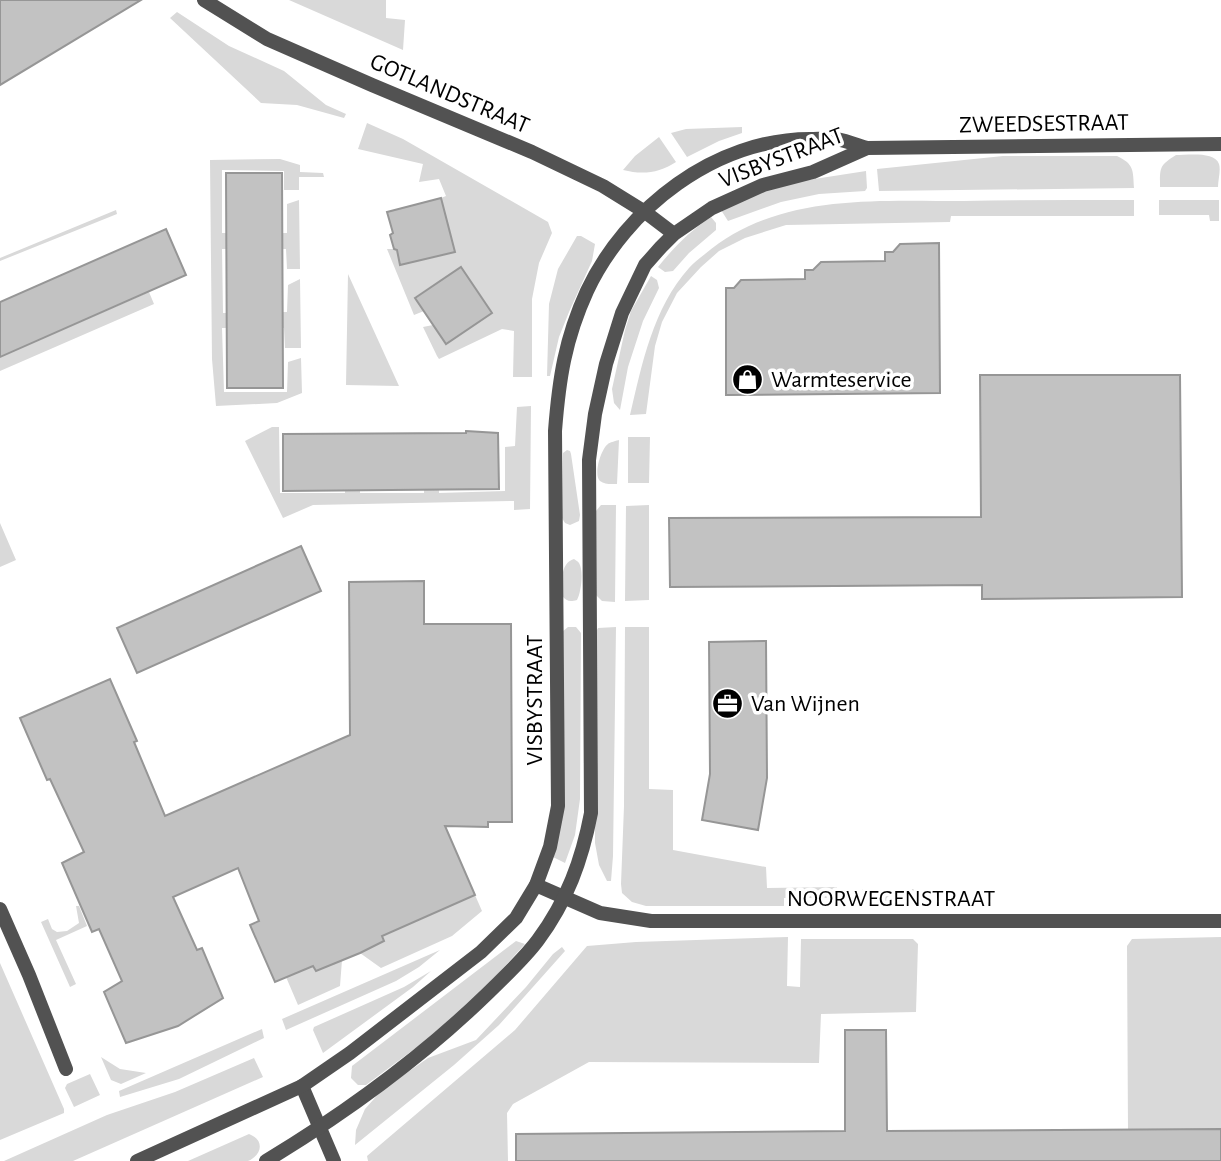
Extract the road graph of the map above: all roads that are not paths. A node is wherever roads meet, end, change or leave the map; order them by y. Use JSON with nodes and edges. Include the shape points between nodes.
{"nodes":[{"id":1,"x":204,"y":0,"type":"edge"},
{"id":2,"x":1221,"y":144,"type":"edge"},
{"id":3,"x":867,"y":148,"type":"junction"},
{"id":4,"x":645,"y":212,"type":"junction"},
{"id":5,"x":674,"y":234,"type":"junction"},
{"id":6,"x":536,"y":885,"type":"junction"},
{"id":7,"x":564,"y":898,"type":"junction"},
{"id":8,"x":0,"y":909,"type":"edge"},
{"id":9,"x":1221,"y":921,"type":"edge"},
{"id":10,"x":66,"y":1069,"type":"dead end"},
{"id":11,"x":302,"y":1086,"type":"junction"},
{"id":12,"x":321,"y":1128,"type":"junction"},
{"id":13,"x":137,"y":1161,"type":"edge"},
{"id":14,"x":266,"y":1161,"type":"edge"},
{"id":15,"x":334,"y":1161,"type":"edge"}],
"edges":[{"from":1,"to":4,"type":"street","name":"GOTLANDSTRAAT","via":[[267,39],[532,152]]},
{"from":2,"to":3,"type":"street","name":"ZWEEDSESTRAAT"},
{"from":3,"to":4,"type":"street","name":"VISBYSTRAAT","via":[[836,139],[771,142],[693,173]]},
{"from":3,"to":5,"type":"street","name":"VISBYSTRAAT","via":[[813,172],[763,185],[712,208]]},
{"from":4,"to":5,"type":"street","name":"GOTLANDSTRAAT"},
{"from":4,"to":6,"type":"street","name":"VISBYSTRAAT","via":[[612,246],[588,288],[560,377],[555,431],[558,806],[550,848]]},
{"from":5,"to":7,"type":"street","name":"VISBYSTRAAT","via":[[645,265],[622,313],[595,415],[588,486],[591,813],[583,853]]},
{"from":6,"to":7,"type":"street","name":"NOORWEGENSTRAAT"},
{"from":6,"to":11,"type":"street","via":[[516,918],[481,952]]},
{"from":7,"to":9,"type":"street","name":"NOORWEGENSTRAAT","via":[[600,913],[651,921]]},
{"from":7,"to":12,"type":"street","via":[[538,941],[468,1012]]},
{"from":8,"to":10,"type":"street"},
{"from":11,"to":12,"type":"street"},
{"from":11,"to":13,"type":"street"},
{"from":12,"to":14,"type":"street"},
{"from":12,"to":15,"type":"street"}]}
